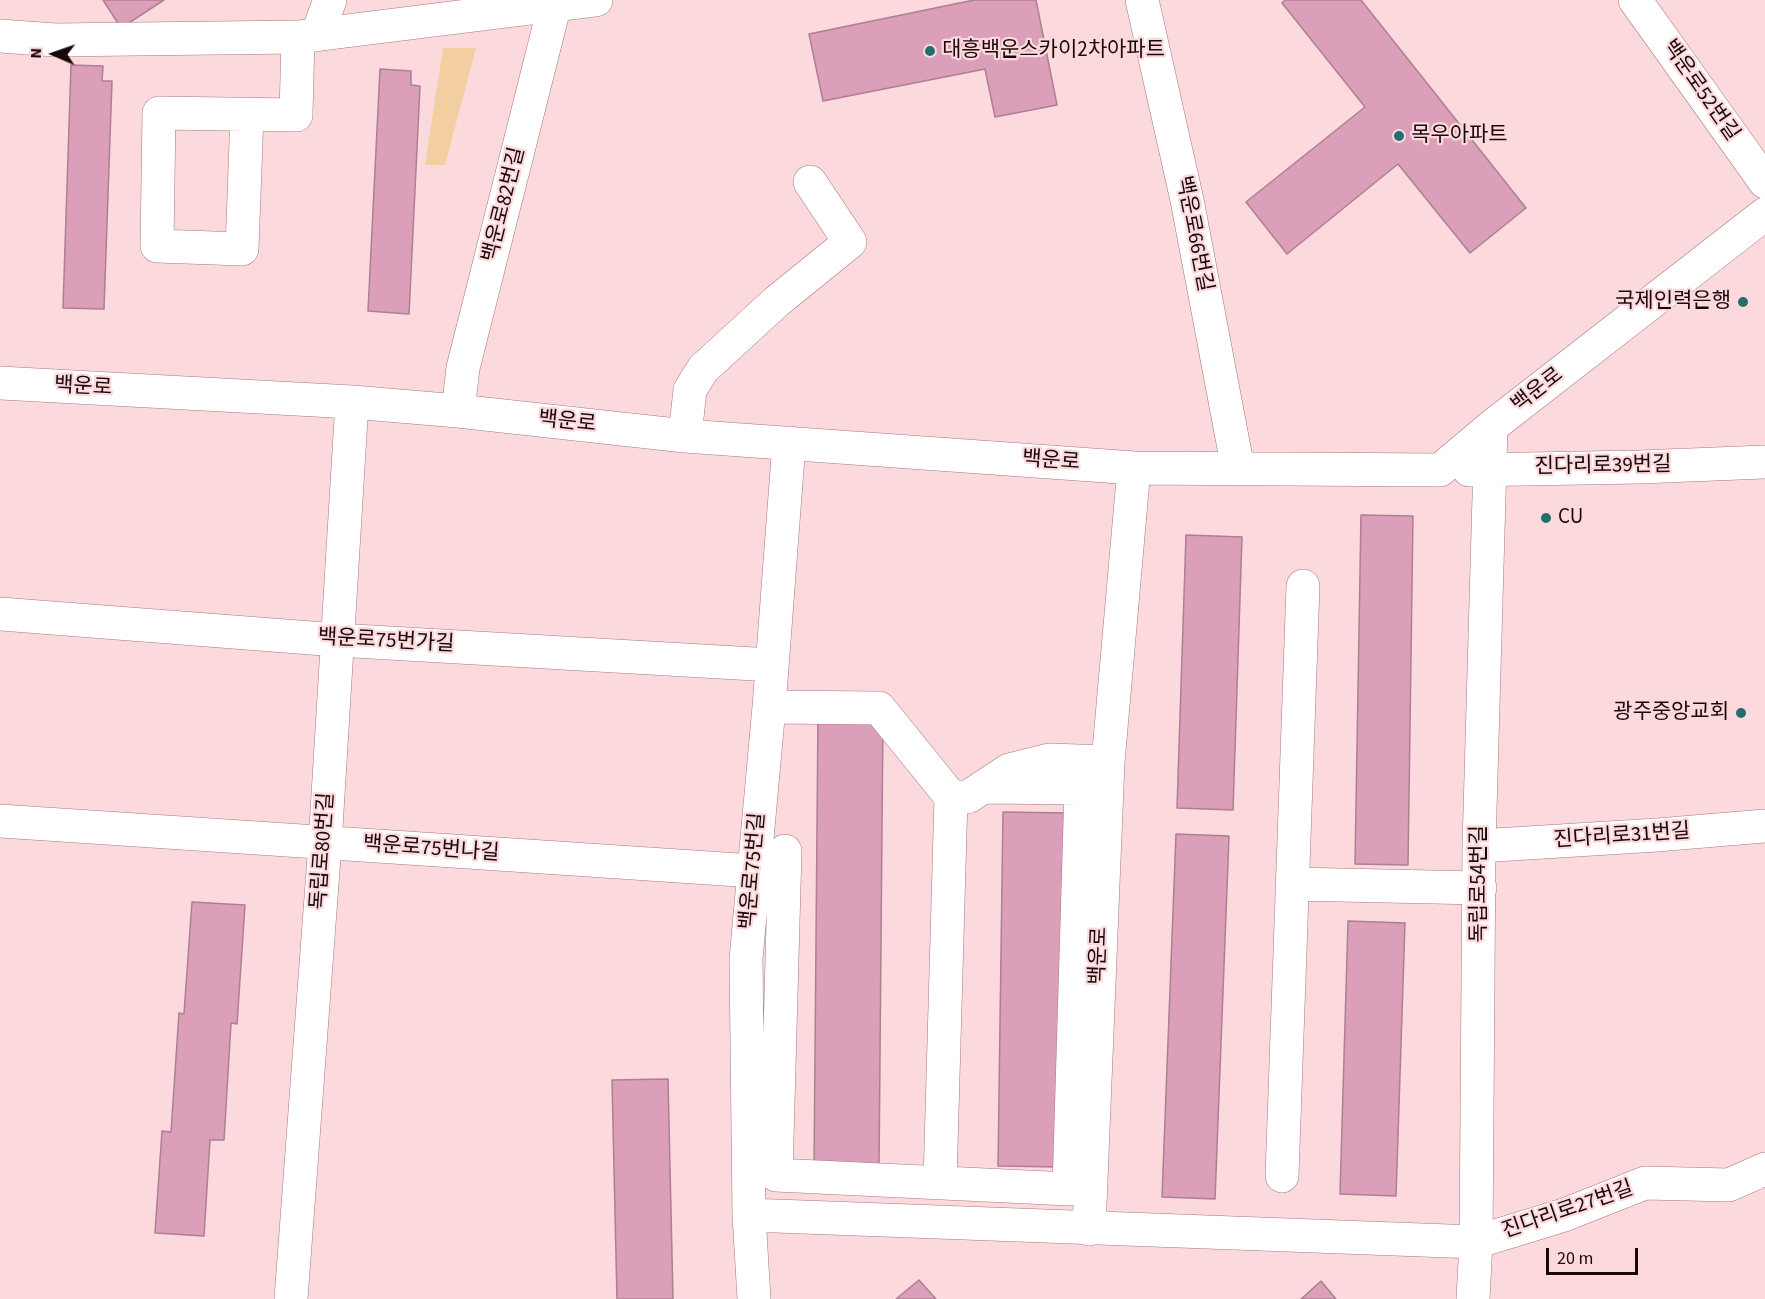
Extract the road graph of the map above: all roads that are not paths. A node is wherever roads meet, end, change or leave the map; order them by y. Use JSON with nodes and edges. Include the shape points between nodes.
{"nodes":[{"id":1,"x":330,"y":0,"type":"edge"},
{"id":2,"x":596,"y":0,"type":"edge"},
{"id":3,"x":1142,"y":0,"type":"edge"},
{"id":4,"x":1635,"y":0,"type":"edge"},
{"id":5,"x":556,"y":2,"type":"edge"},
{"id":6,"x":0,"y":36,"type":"edge"},
{"id":7,"x":307,"y":36,"type":"junction"},
{"id":8,"x":247,"y":115,"type":"junction"},
{"id":9,"x":810,"y":182,"type":"dead end"},
{"id":10,"x":1765,"y":182,"type":"edge"},
{"id":11,"x":1765,"y":214,"type":"edge"},
{"id":12,"x":0,"y":384,"type":"edge"},
{"id":13,"x":352,"y":402,"type":"junction"},
{"id":14,"x":458,"y":411,"type":"junction"},
{"id":15,"x":1491,"y":427,"type":"junction"},
{"id":16,"x":685,"y":436,"type":"junction"},
{"id":17,"x":789,"y":443,"type":"junction"},
{"id":18,"x":1765,"y":462,"type":"edge"},
{"id":19,"x":1134,"y":468,"type":"junction"},
{"id":20,"x":1238,"y":469,"type":"junction"},
{"id":21,"x":1440,"y":470,"type":"junction"},
{"id":22,"x":1489,"y":470,"type":"junction"},
{"id":23,"x":1303,"y":586,"type":"dead end"},
{"id":24,"x":0,"y":614,"type":"edge"},
{"id":25,"x":337,"y":640,"type":"junction"},
{"id":26,"x":772,"y":665,"type":"junction"},
{"id":27,"x":769,"y":707,"type":"junction"},
{"id":28,"x":1108,"y":762,"type":"junction"},
{"id":29,"x":984,"y":787,"type":"junction"},
{"id":30,"x":951,"y":797,"type":"junction"},
{"id":31,"x":0,"y":820,"type":"edge"},
{"id":32,"x":1765,"y":826,"type":"edge"},
{"id":33,"x":325,"y":844,"type":"junction"},
{"id":34,"x":1479,"y":846,"type":"junction"},
{"id":35,"x":785,"y":851,"type":"dead end"},
{"id":36,"x":754,"y":871,"type":"junction"},
{"id":37,"x":1292,"y":884,"type":"junction"},
{"id":38,"x":1480,"y":888,"type":"junction"},
{"id":39,"x":1765,"y":1169,"type":"edge"},
{"id":40,"x":1282,"y":1176,"type":"dead end"},
{"id":41,"x":940,"y":1182,"type":"junction"},
{"id":42,"x":749,"y":1215,"type":"junction"},
{"id":43,"x":1089,"y":1229,"type":"junction"},
{"id":44,"x":1476,"y":1242,"type":"junction"},
{"id":45,"x":291,"y":1299,"type":"edge"},
{"id":46,"x":754,"y":1299,"type":"edge"},
{"id":47,"x":1473,"y":1299,"type":"edge"}],
"edges":[{"from":1,"to":7,"type":"street"},
{"from":2,"to":5,"type":"street"},
{"from":3,"to":20,"type":"street","name":"백운로66번길","via":[[1187,200]]},
{"from":4,"to":10,"type":"street","name":"백운로52번길"},
{"from":5,"to":7,"type":"street"},
{"from":5,"to":14,"type":"street","name":"백운로82번길","via":[[463,368]]},
{"from":6,"to":7,"type":"street","via":[[55,40]]},
{"from":7,"to":8,"type":"street","via":[[296,115]]},
{"from":8,"to":8,"type":"street","via":[[159,113],[156,246],[242,249]]},
{"from":9,"to":16,"type":"street","via":[[850,242],[703,369],[690,390]]},
{"from":11,"to":15,"type":"street","name":"백운로"},
{"from":12,"to":13,"type":"street","name":"백운로"},
{"from":13,"to":14,"type":"street","name":"백운로"},
{"from":13,"to":25,"type":"street","name":"독립로80번길"},
{"from":14,"to":16,"type":"street","name":"백운로"},
{"from":15,"to":21,"type":"street","name":"백운로"},
{"from":15,"to":22,"type":"street","name":"독립로54번길"},
{"from":16,"to":17,"type":"street","name":"백운로"},
{"from":17,"to":19,"type":"street","name":"백운로"},
{"from":17,"to":26,"type":"street","name":"백운로75번길"},
{"from":18,"to":22,"type":"street","name":"진다리로39번길"},
{"from":19,"to":20,"type":"street","name":"백운로"},
{"from":19,"to":28,"type":"street","name":"백운로"},
{"from":20,"to":21,"type":"street","name":"백운로"},
{"from":21,"to":22,"type":"street","name":"진다리로39번길"},
{"from":22,"to":34,"type":"street","name":"독립로54번길"},
{"from":23,"to":37,"type":"street"},
{"from":24,"to":25,"type":"street","name":"백운로75번가길"},
{"from":25,"to":26,"type":"street","name":"백운로75번가길"},
{"from":25,"to":33,"type":"street","name":"독립로80번길"},
{"from":26,"to":27,"type":"street","name":"백운로75번길"},
{"from":27,"to":30,"type":"street","via":[[879,708]]},
{"from":27,"to":36,"type":"street","name":"백운로75번길"},
{"from":28,"to":29,"type":"street","via":[[1049,760],[1009,770]]},
{"from":28,"to":43,"type":"street","name":"백운로"},
{"from":29,"to":30,"type":"street","via":[[968,797]]},
{"from":29,"to":41,"type":"street","via":[[1081,788],[1069,1189]]},
{"from":30,"to":41,"type":"street"},
{"from":31,"to":33,"type":"street","name":"백운로75번나길"},
{"from":32,"to":34,"type":"street","name":"진다리로31번길"},
{"from":33,"to":36,"type":"street","name":"백운로75번나길"},
{"from":33,"to":45,"type":"street","name":"독립로80번길"},
{"from":34,"to":38,"type":"street","name":"독립로54번길"},
{"from":35,"to":41,"type":"street","via":[[776,1175]]},
{"from":36,"to":42,"type":"street","name":"백운로75번길","via":[[747,959]]},
{"from":37,"to":38,"type":"street"},
{"from":37,"to":40,"type":"street"},
{"from":38,"to":44,"type":"street","name":"독립로54번길"},
{"from":39,"to":44,"type":"street","name":"진다리로27번길","via":[[1729,1185],[1645,1184],[1564,1215]]},
{"from":42,"to":43,"type":"street","name":"진다리로27번길"},
{"from":42,"to":46,"type":"street","name":"백운로75번길"},
{"from":43,"to":44,"type":"street","name":"진다리로27번길"},
{"from":44,"to":47,"type":"street","name":"독립로54번길"}]}
